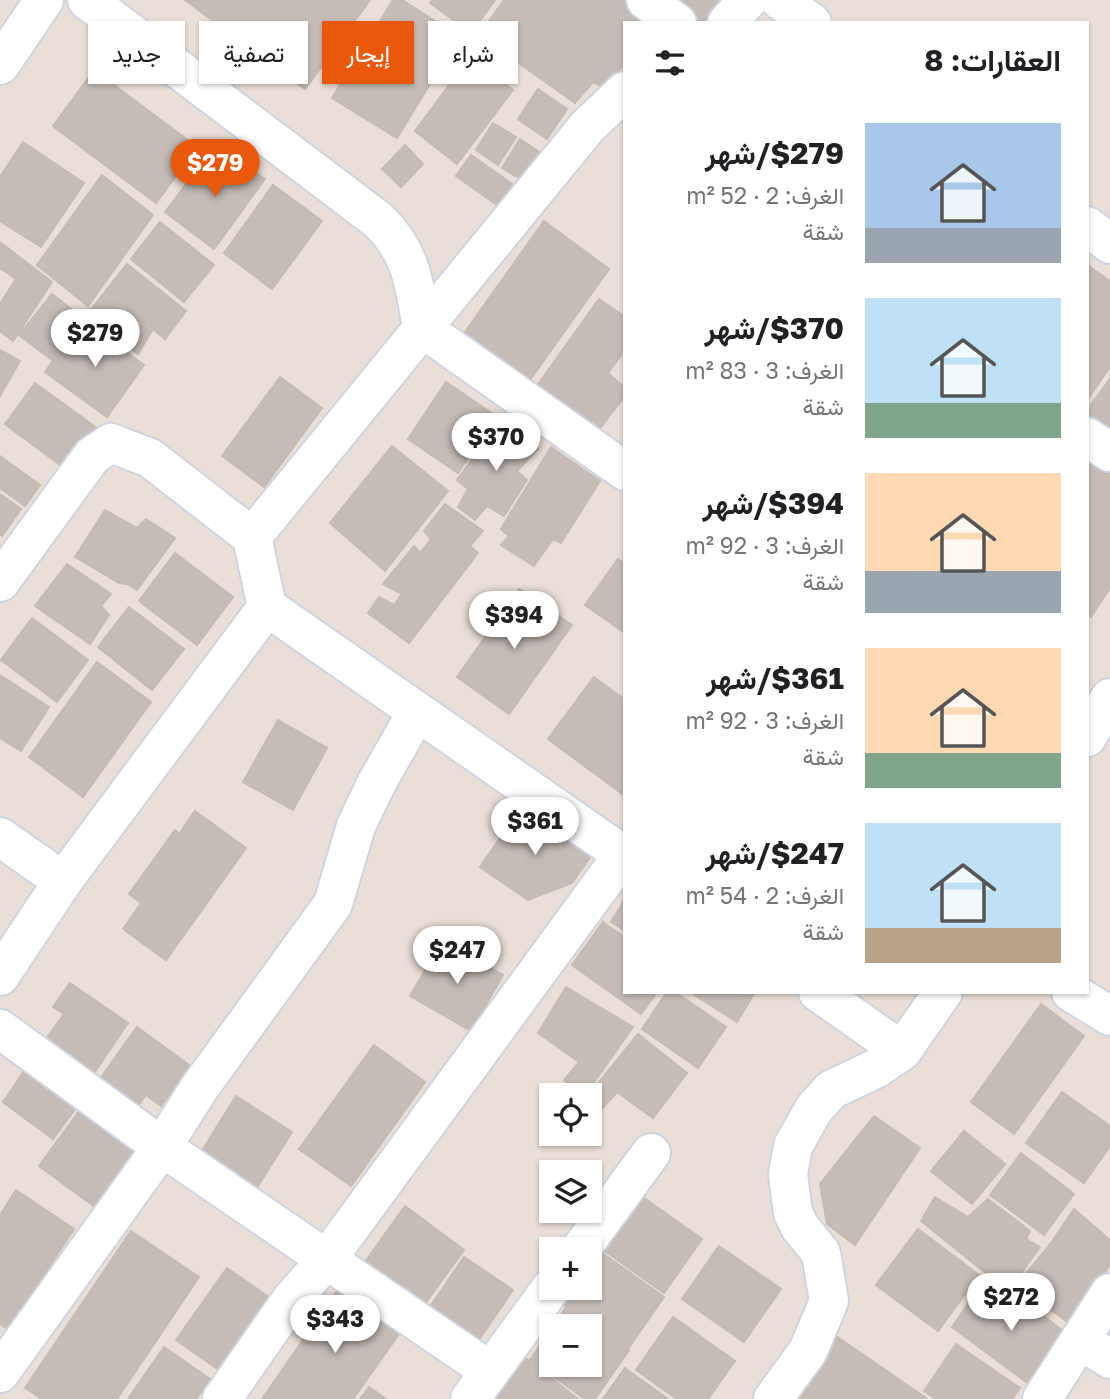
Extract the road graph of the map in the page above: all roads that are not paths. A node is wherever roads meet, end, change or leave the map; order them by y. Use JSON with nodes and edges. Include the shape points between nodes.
{"nodes":[{"id":1,"x":44,"y":0,"type":"edge"},
{"id":2,"x":87,"y":0,"type":"edge"},
{"id":3,"x":646,"y":0,"type":"edge"},
{"id":4,"x":748,"y":0,"type":"edge"},
{"id":5,"x":780,"y":0,"type":"edge"},
{"id":6,"x":674,"y":21,"type":"edge"},
{"id":7,"x":729,"y":21,"type":"edge"},
{"id":8,"x":809,"y":21,"type":"edge"},
{"id":9,"x":0,"y":65,"type":"edge"},
{"id":10,"x":618,"y":108,"type":"edge"},
{"id":11,"x":1089,"y":228,"type":"edge"},
{"id":12,"x":1110,"y":244,"type":"edge"},
{"id":13,"x":422,"y":328,"type":"junction"},
{"id":14,"x":1089,"y":438,"type":"edge"},
{"id":15,"x":1110,"y":452,"type":"edge"},
{"id":16,"x":623,"y":470,"type":"edge"},
{"id":17,"x":252,"y":537,"type":"junction"},
{"id":18,"x":0,"y":582,"type":"edge"},
{"id":19,"x":267,"y":607,"type":"junction"},
{"id":20,"x":1110,"y":698,"type":"edge"},
{"id":21,"x":417,"y":712,"type":"junction"},
{"id":22,"x":1089,"y":734,"type":"edge"},
{"id":23,"x":0,"y":837,"type":"edge"},
{"id":24,"x":623,"y":855,"type":"edge"},
{"id":25,"x":623,"y":857,"type":"edge"},
{"id":26,"x":63,"y":881,"type":"junction"},
{"id":27,"x":0,"y":976,"type":"edge"},
{"id":28,"x":821,"y":994,"type":"edge"},
{"id":29,"x":942,"y":994,"type":"edge"},
{"id":30,"x":1074,"y":994,"type":"edge"},
{"id":31,"x":1110,"y":1016,"type":"edge"},
{"id":32,"x":0,"y":1029,"type":"edge"},
{"id":33,"x":902,"y":1051,"type":"junction"},
{"id":34,"x":162,"y":1147,"type":"junction"},
{"id":35,"x":652,"y":1153,"type":"dead end"},
{"id":36,"x":590,"y":1237,"type":"edge"},
{"id":37,"x":327,"y":1259,"type":"junction"},
{"id":38,"x":1110,"y":1293,"type":"edge"},
{"id":39,"x":542,"y":1300,"type":"edge"},
{"id":40,"x":1095,"y":1350,"type":"edge"},
{"id":41,"x":0,"y":1373,"type":"edge"},
{"id":42,"x":480,"y":1385,"type":"edge"},
{"id":43,"x":222,"y":1399,"type":"edge"},
{"id":44,"x":773,"y":1399,"type":"edge"},
{"id":45,"x":1042,"y":1399,"type":"edge"}],
"edges":[{"from":1,"to":9,"type":"street"},
{"from":2,"to":13,"type":"street","via":[[395,236],[415,284]]},
{"from":3,"to":6,"type":"street"},
{"from":4,"to":7,"type":"street"},
{"from":5,"to":8,"type":"street"},
{"from":10,"to":13,"type":"street","via":[[587,127]]},
{"from":11,"to":12,"type":"street"},
{"from":13,"to":16,"type":"street"},
{"from":13,"to":17,"type":"street"},
{"from":14,"to":15,"type":"street"},
{"from":17,"to":18,"type":"street","via":[[150,458],[111,443],[92,456]]},
{"from":17,"to":19,"type":"street"},
{"from":19,"to":21,"type":"street"},
{"from":19,"to":26,"type":"street"},
{"from":20,"to":22,"type":"street"},
{"from":21,"to":24,"type":"street"},
{"from":21,"to":34,"type":"street","via":[[356,826],[333,904]]},
{"from":23,"to":26,"type":"street"},
{"from":25,"to":37,"type":"street"},
{"from":26,"to":27,"type":"street"},
{"from":28,"to":33,"type":"street"},
{"from":29,"to":33,"type":"street"},
{"from":30,"to":31,"type":"street"},
{"from":32,"to":34,"type":"street"},
{"from":33,"to":44,"type":"street","via":[[831,1090],[793,1146],[788,1174],[793,1213],[821,1253],[829,1301],[808,1351]]},
{"from":34,"to":37,"type":"street"},
{"from":34,"to":41,"type":"street"},
{"from":35,"to":36,"type":"street"},
{"from":37,"to":42,"type":"street"},
{"from":37,"to":43,"type":"street","via":[[291,1300]]},
{"from":38,"to":40,"type":"street"},
{"from":39,"to":42,"type":"street"},
{"from":40,"to":45,"type":"street"}]}
